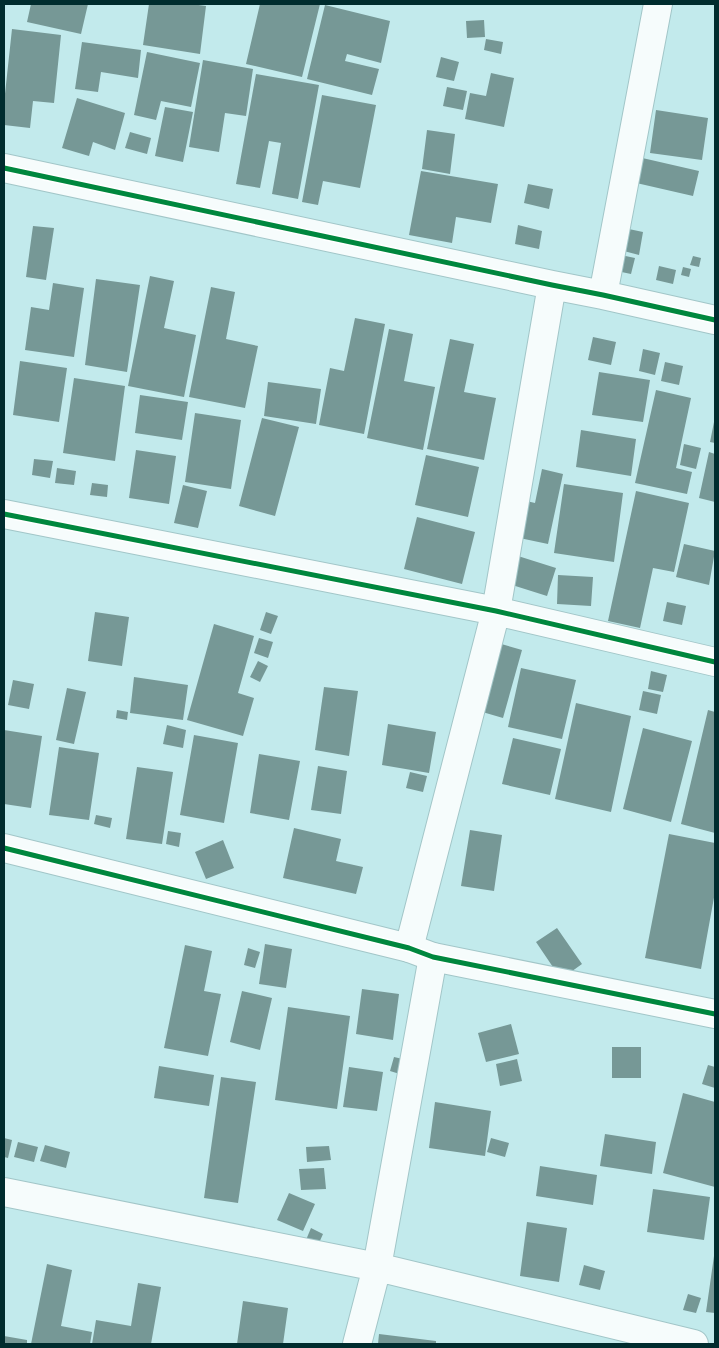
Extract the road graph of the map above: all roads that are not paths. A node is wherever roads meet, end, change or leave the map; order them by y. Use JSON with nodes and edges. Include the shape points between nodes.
{"nodes":[{"id":1,"x":658,"y":4,"type":"edge"},
{"id":2,"x":4,"y":168,"type":"edge"},
{"id":3,"x":552,"y":285,"type":"junction"},
{"id":4,"x":603,"y":295,"type":"junction"},
{"id":5,"x":715,"y":320,"type":"edge"},
{"id":6,"x":4,"y":514,"type":"edge"},
{"id":7,"x":496,"y":611,"type":"junction"},
{"id":8,"x":715,"y":662,"type":"edge"},
{"id":9,"x":4,"y":848,"type":"edge"},
{"id":10,"x":421,"y":952,"type":"junction"},
{"id":11,"x":715,"y":1014,"type":"edge"},
{"id":12,"x":4,"y":1192,"type":"edge"},
{"id":13,"x":377,"y":1266,"type":"junction"},
{"id":14,"x":357,"y":1344,"type":"edge"},
{"id":15,"x":694,"y":1344,"type":"edge"}],
"edges":[{"from":1,"to":4,"type":"street"},
{"from":2,"to":3,"type":"street"},
{"from":3,"to":4,"type":"street"},
{"from":3,"to":7,"type":"street"},
{"from":4,"to":5,"type":"street"},
{"from":6,"to":7,"type":"street"},
{"from":7,"to":8,"type":"street"},
{"from":7,"to":10,"type":"street"},
{"from":9,"to":10,"type":"street"},
{"from":10,"to":11,"type":"street"},
{"from":10,"to":13,"type":"street"},
{"from":12,"to":13,"type":"street"},
{"from":13,"to":14,"type":"street"},
{"from":13,"to":15,"type":"street"}]}
